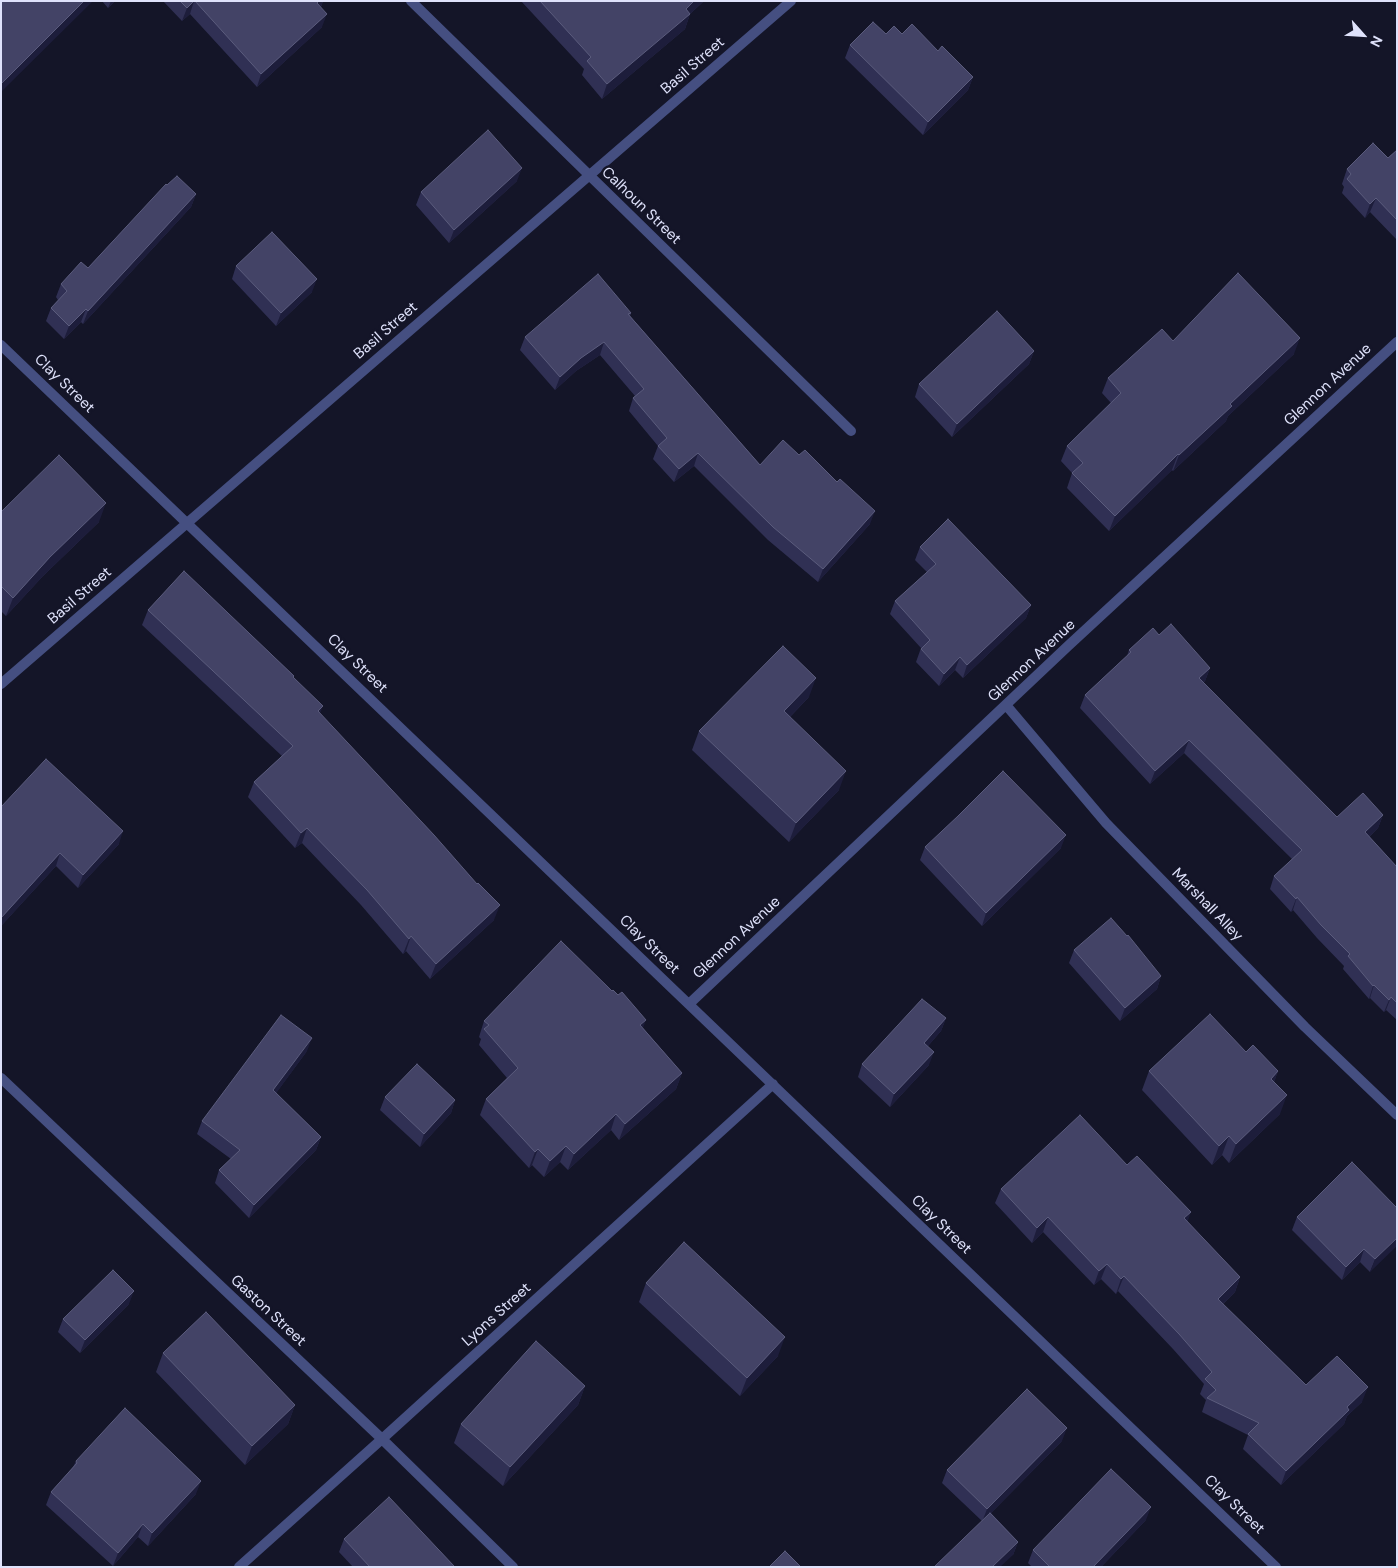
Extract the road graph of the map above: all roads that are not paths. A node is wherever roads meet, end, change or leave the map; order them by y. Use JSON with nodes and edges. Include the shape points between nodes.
{"nodes":[{"id":1,"x":411,"y":1,"type":"edge"},
{"id":2,"x":791,"y":1,"type":"edge"},
{"id":3,"x":589,"y":176,"type":"junction"},
{"id":4,"x":1397,"y":342,"type":"edge"},
{"id":5,"x":1,"y":345,"type":"edge"},
{"id":6,"x":851,"y":431,"type":"dead end"},
{"id":7,"x":187,"y":522,"type":"junction"},
{"id":8,"x":1,"y":684,"type":"edge"},
{"id":9,"x":1006,"y":705,"type":"junction"},
{"id":10,"x":689,"y":1004,"type":"junction"},
{"id":11,"x":1,"y":1078,"type":"edge"},
{"id":12,"x":773,"y":1084,"type":"junction"},
{"id":13,"x":1397,"y":1115,"type":"edge"},
{"id":14,"x":382,"y":1440,"type":"junction"},
{"id":15,"x":239,"y":1567,"type":"edge"},
{"id":16,"x":513,"y":1567,"type":"edge"},
{"id":17,"x":1276,"y":1567,"type":"edge"}],
"edges":[{"from":1,"to":3,"type":"street","name":"Calhoun Street"},
{"from":2,"to":3,"type":"street","name":"Basil Street"},
{"from":3,"to":6,"type":"street","name":"Calhoun Street"},
{"from":3,"to":7,"type":"street","name":"Basil Street"},
{"from":4,"to":9,"type":"street","name":"Glennon Avenue"},
{"from":5,"to":7,"type":"street","name":"Clay Street"},
{"from":7,"to":8,"type":"street","name":"Basil Street"},
{"from":7,"to":10,"type":"street","name":"Clay Street"},
{"from":9,"to":10,"type":"street","name":"Glennon Avenue"},
{"from":9,"to":13,"type":"street","name":"Marshall Alley","via":[[1106,823],[1305,1027]]},
{"from":10,"to":12,"type":"street","name":"Clay Street"},
{"from":11,"to":14,"type":"street","name":"Gaston Street"},
{"from":12,"to":14,"type":"street","name":"Lyons Street"},
{"from":12,"to":17,"type":"street","name":"Clay Street"},
{"from":14,"to":15,"type":"street","name":"Lyons Street"},
{"from":14,"to":16,"type":"street","name":"Gaston Street"}]}
